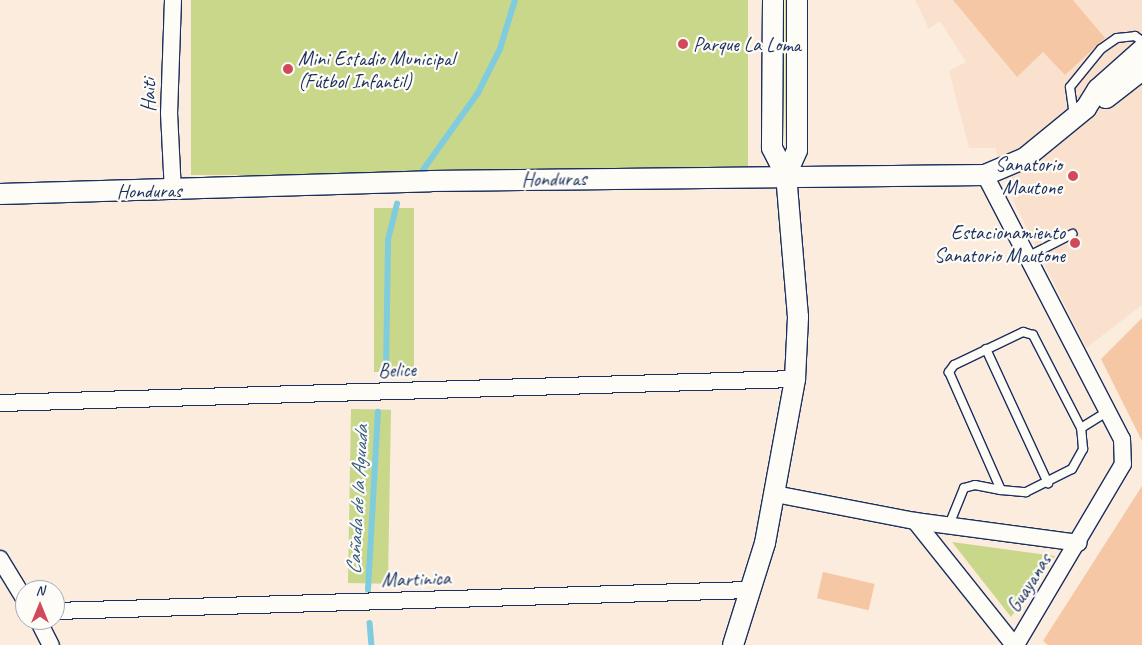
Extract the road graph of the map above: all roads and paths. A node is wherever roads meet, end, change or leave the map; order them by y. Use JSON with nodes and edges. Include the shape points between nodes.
{"nodes":[{"id":1,"x":173,"y":0,"type":"edge"},
{"id":2,"x":773,"y":0,"type":"edge"},
{"id":3,"x":797,"y":0,"type":"edge"},
{"id":4,"x":1142,"y":41,"type":"edge"},
{"id":5,"x":1142,"y":50,"type":"edge"},
{"id":6,"x":1142,"y":70,"type":"edge"},
{"id":7,"x":1080,"y":112,"type":"junction"},
{"id":8,"x":786,"y":174,"type":"junction"},
{"id":9,"x":985,"y":174,"type":"junction"},
{"id":10,"x":173,"y":191,"type":"junction"},
{"id":11,"x":0,"y":194,"type":"edge"},
{"id":12,"x":1072,"y":234,"type":"dead end"},
{"id":13,"x":1027,"y":257,"type":"junction"},
{"id":14,"x":986,"y":349,"type":"junction"},
{"id":15,"x":795,"y":379,"type":"junction"},
{"id":16,"x":0,"y":403,"type":"edge"},
{"id":17,"x":1108,"y":411,"type":"junction"},
{"id":18,"x":1082,"y":428,"type":"junction"},
{"id":19,"x":1048,"y":483,"type":"junction"},
{"id":20,"x":1001,"y":490,"type":"junction"},
{"id":21,"x":775,"y":494,"type":"junction"},
{"id":22,"x":915,"y":520,"type":"junction"},
{"id":23,"x":950,"y":525,"type":"junction"},
{"id":24,"x":1079,"y":542,"type":"junction"},
{"id":25,"x":0,"y":559,"type":"edge"},
{"id":26,"x":15,"y":584,"type":"edge"},
{"id":27,"x":749,"y":590,"type":"junction"},
{"id":28,"x":65,"y":610,"type":"edge"},
{"id":29,"x":43,"y":630,"type":"edge"},
{"id":30,"x":51,"y":645,"type":"edge"},
{"id":31,"x":733,"y":645,"type":"edge"},
{"id":32,"x":1015,"y":645,"type":"edge"}],
"edges":[{"from":1,"to":10,"type":"street","name":"Haiti","via":[[169,113]]},
{"from":2,"to":8,"type":"street","via":[[772,148]]},
{"from":3,"to":8,"type":"street","via":[[798,150]]},
{"from":4,"to":7,"type":"lane","via":[[1135,36],[1117,38],[1101,49],[1070,87],[1070,110]]},
{"from":5,"to":7,"type":"street","name":"Honduras","via":[[1098,89]]},
{"from":6,"to":7,"type":"street","name":"Honduras","via":[[1104,100]]},
{"from":7,"to":9,"type":"street","name":"Honduras","via":[[1025,158]]},
{"from":8,"to":9,"type":"street","name":"Honduras"},
{"from":8,"to":10,"type":"street","name":"Honduras"},
{"from":8,"to":15,"type":"street","via":[[798,317]]},
{"from":9,"to":13,"type":"street","name":"Guayanas"},
{"from":10,"to":11,"type":"street","name":"Honduras"},
{"from":12,"to":13,"type":"lane"},
{"from":13,"to":17,"type":"street","name":"Guayanas"},
{"from":14,"to":18,"type":"lane","via":[[1023,332],[1033,335]]},
{"from":14,"to":19,"type":"lane"},
{"from":14,"to":20,"type":"lane","via":[[954,364],[950,372]]},
{"from":15,"to":16,"type":"street","name":"Belice"},
{"from":15,"to":21,"type":"street"},
{"from":17,"to":18,"type":"lane"},
{"from":17,"to":24,"type":"street","name":"Guayanas","via":[[1122,439],[1123,464]]},
{"from":18,"to":19,"type":"lane","via":[[1083,449],[1072,469]]},
{"from":19,"to":20,"type":"lane","via":[[1026,492]]},
{"from":20,"to":23,"type":"lane","via":[[964,488]]},
{"from":21,"to":22,"type":"street"},
{"from":21,"to":27,"type":"street"},
{"from":22,"to":23,"type":"street"},
{"from":22,"to":32,"type":"street"},
{"from":23,"to":24,"type":"street"},
{"from":24,"to":32,"type":"street","name":"Guayanas"},
{"from":25,"to":26,"type":"street"},
{"from":27,"to":28,"type":"street","name":"Martinica"},
{"from":27,"to":31,"type":"street"},
{"from":29,"to":30,"type":"street"}]}
